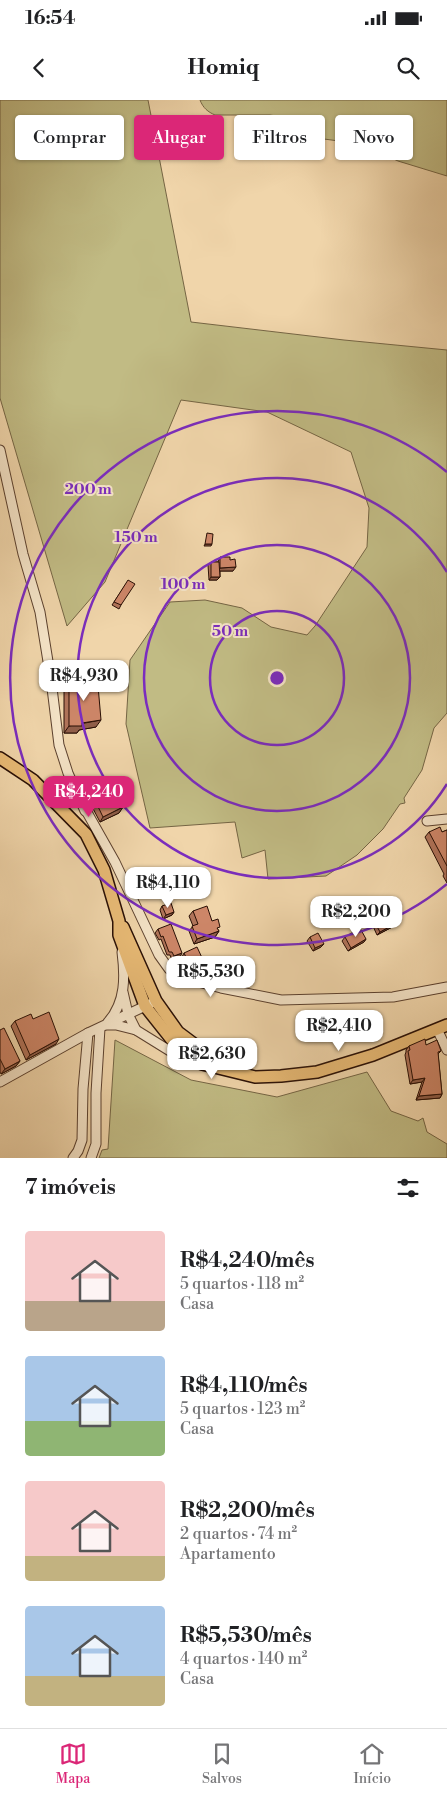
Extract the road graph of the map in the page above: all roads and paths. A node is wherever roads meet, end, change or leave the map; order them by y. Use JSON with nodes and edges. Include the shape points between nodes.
{"nodes":[{"id":1,"x":0,"y":450,"type":"edge"},
{"id":2,"x":0,"y":758,"type":"edge"},
{"id":3,"x":84,"y":808,"type":"junction"},
{"id":4,"x":447,"y":819,"type":"edge"},
{"id":5,"x":427,"y":821,"type":"dead end"},
{"id":6,"x":86,"y":834,"type":"junction"},
{"id":7,"x":119,"y":922,"type":"junction"},
{"id":8,"x":119,"y":935,"type":"junction"},
{"id":9,"x":447,"y":987,"type":"edge"},
{"id":10,"x":123,"y":992,"type":"junction"},
{"id":11,"x":150,"y":1004,"type":"junction"},
{"id":12,"x":128,"y":1014,"type":"junction"},
{"id":13,"x":102,"y":1027,"type":"junction"},
{"id":14,"x":444,"y":1029,"type":"edge"},
{"id":15,"x":136,"y":1030,"type":"junction"},
{"id":16,"x":88,"y":1034,"type":"junction"},
{"id":17,"x":447,"y":1050,"type":"edge"},
{"id":18,"x":202,"y":1064,"type":"junction"},
{"id":19,"x":229,"y":1071,"type":"junction"},
{"id":20,"x":0,"y":1082,"type":"edge"},
{"id":21,"x":82,"y":1140,"type":"junction"},
{"id":22,"x":96,"y":1144,"type":"junction"},
{"id":23,"x":73,"y":1158,"type":"edge"},
{"id":24,"x":91,"y":1158,"type":"edge"}],
"edges":[{"from":1,"to":3,"type":"street","via":[[40,612],[59,745]]},
{"from":2,"to":6,"type":"main road","via":[[33,780]]},
{"from":3,"to":6,"type":"street"},
{"from":3,"to":9,"type":"street","via":[[115,862],[159,955],[169,969],[183,978],[281,1000],[393,997]]},
{"from":4,"to":5,"type":"street"},
{"from":6,"to":7,"type":"main road","via":[[104,870]]},
{"from":7,"to":8,"type":"main road"},
{"from":7,"to":11,"type":"main road","via":[[126,931]]},
{"from":8,"to":10,"type":"street","via":[[124,968]]},
{"from":8,"to":11,"type":"main road"},
{"from":10,"to":12,"type":"street"},
{"from":10,"to":13,"type":"street","via":[[117,1009]]},
{"from":11,"to":12,"type":"street"},
{"from":11,"to":18,"type":"main road","via":[[172,1040]]},
{"from":11,"to":19,"type":"main road","via":[[178,1032]]},
{"from":12,"to":13,"type":"street"},
{"from":12,"to":15,"type":"street"},
{"from":13,"to":15,"type":"street","via":[[116,1025]]},
{"from":13,"to":16,"type":"street"},
{"from":13,"to":22,"type":"street","via":[[96,1093]]},
{"from":14,"to":17,"type":"street"},
{"from":14,"to":19,"type":"main road","via":[[317,1072],[255,1077]]},
{"from":15,"to":18,"type":"street","via":[[185,1059]]},
{"from":16,"to":20,"type":"street"},
{"from":16,"to":21,"type":"street"},
{"from":18,"to":19,"type":"main road"},
{"from":21,"to":22,"type":"street"},
{"from":21,"to":23,"type":"street"},
{"from":22,"to":24,"type":"street"}]}
